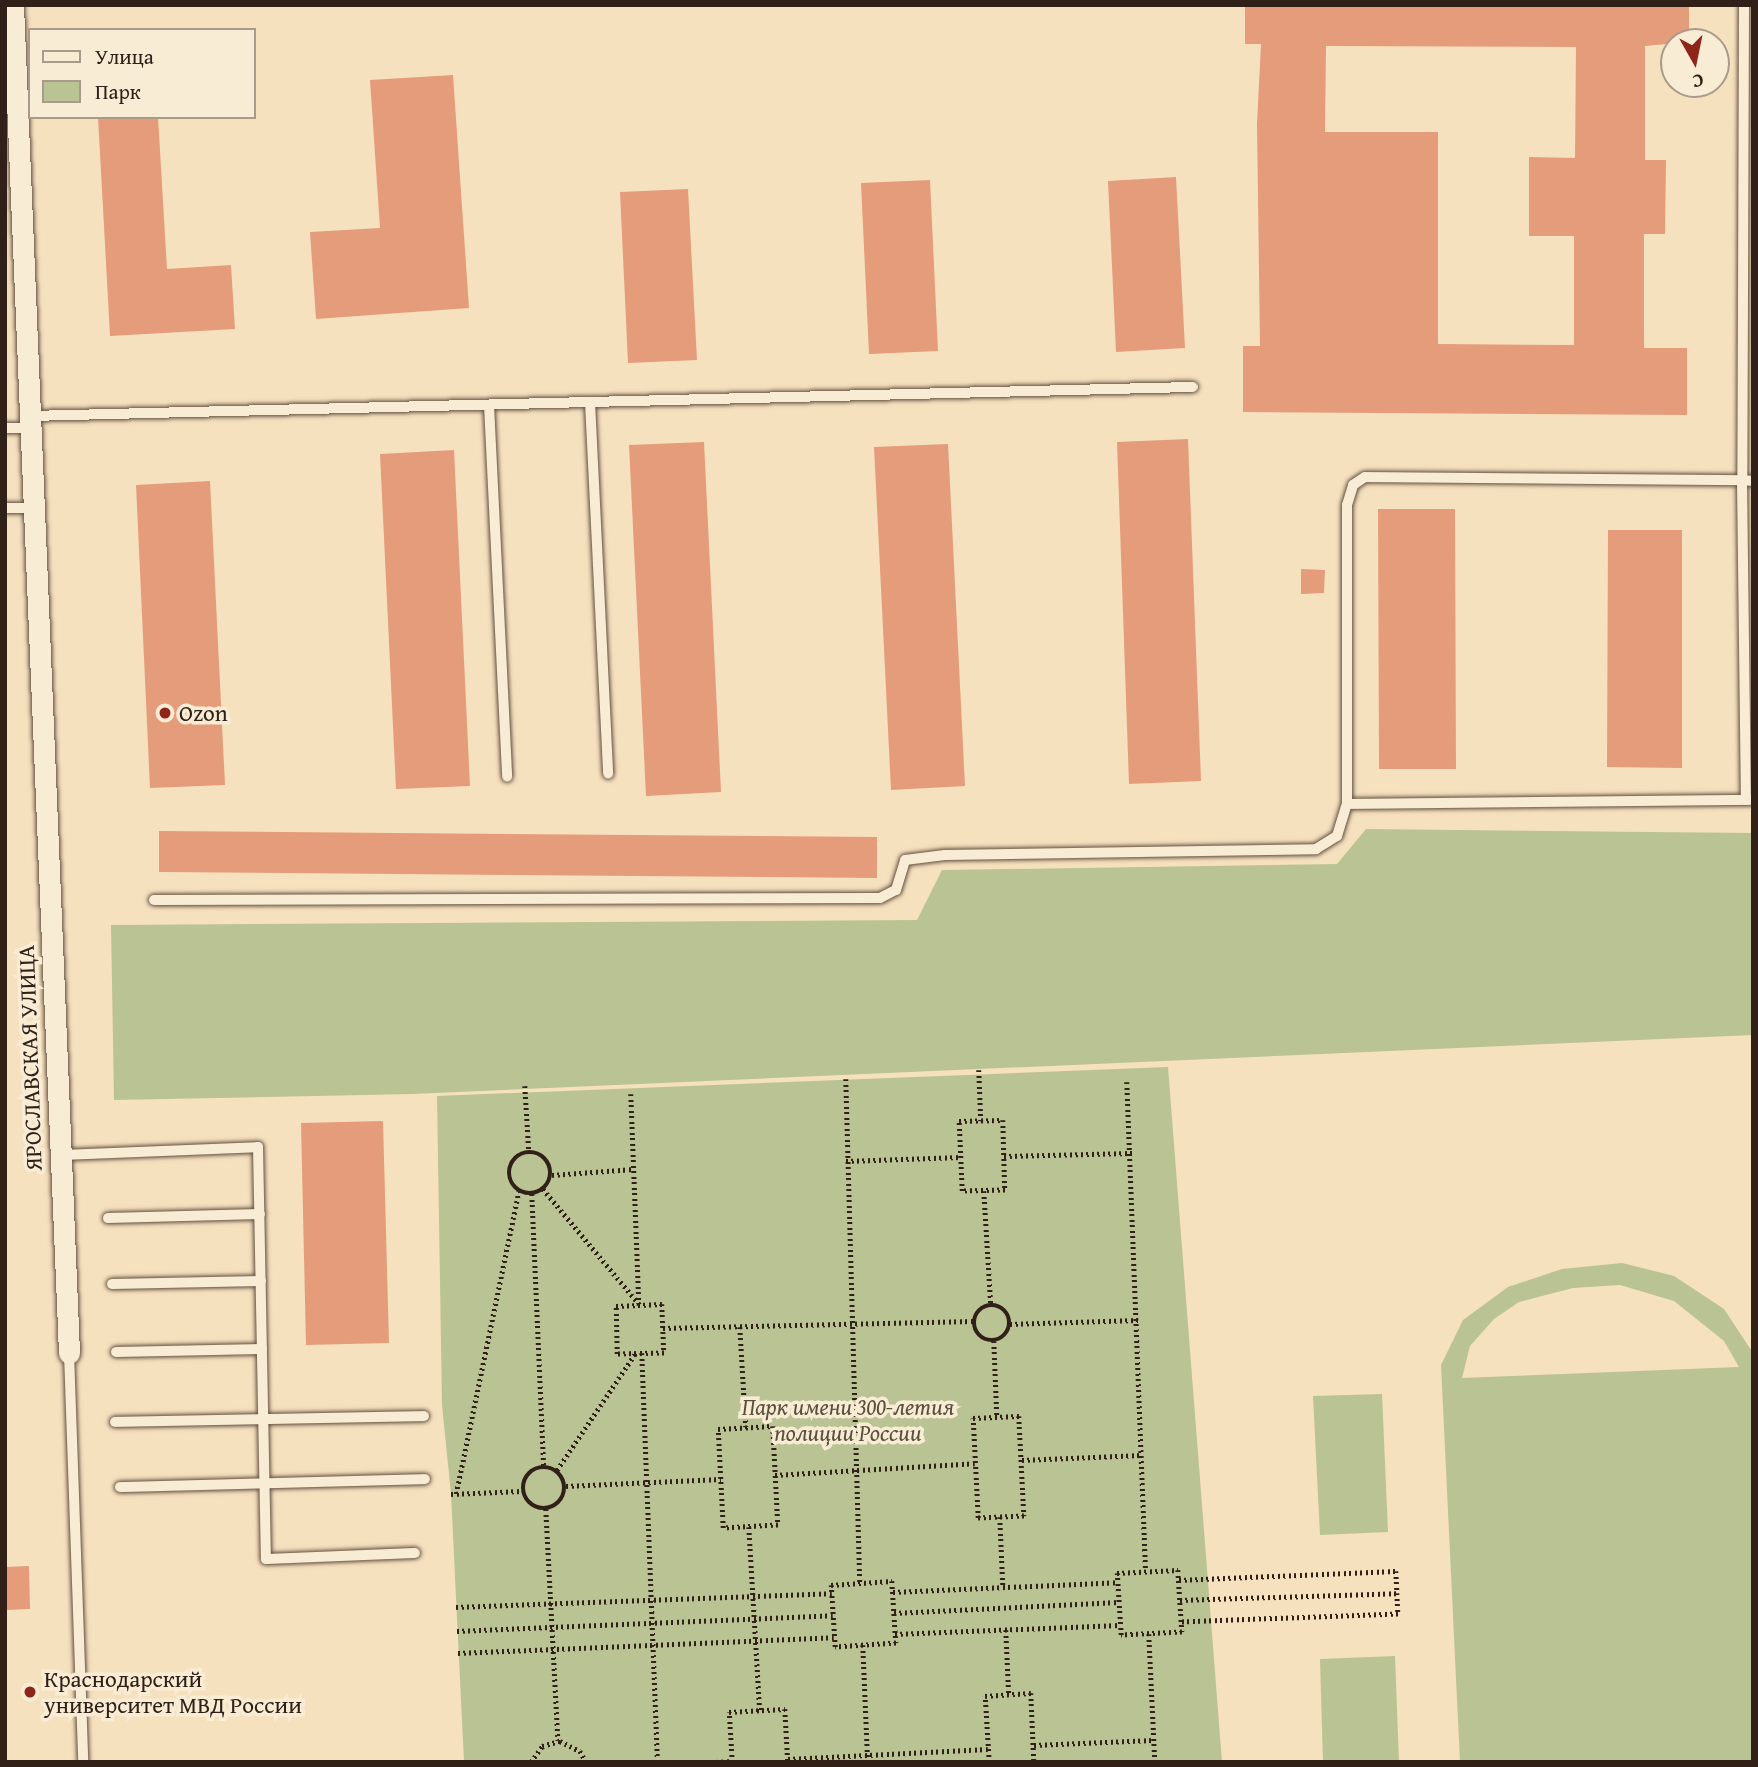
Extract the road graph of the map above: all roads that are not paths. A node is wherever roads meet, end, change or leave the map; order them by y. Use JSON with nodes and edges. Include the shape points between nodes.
{"nodes":[{"id":1,"x":13,"y":5,"type":"edge"},
{"id":2,"x":1744,"y":5,"type":"edge"},
{"id":3,"x":1193,"y":387,"type":"dead end"},
{"id":4,"x":590,"y":402,"type":"junction"},
{"id":5,"x":489,"y":405,"type":"junction"},
{"id":6,"x":30,"y":422,"type":"junction"},
{"id":7,"x":5,"y":428,"type":"edge"},
{"id":8,"x":1748,"y":481,"type":"edge"},
{"id":9,"x":5,"y":508,"type":"edge"},
{"id":10,"x":33,"y":508,"type":"junction"},
{"id":11,"x":608,"y":774,"type":"dead end"},
{"id":12,"x":507,"y":777,"type":"dead end"},
{"id":13,"x":1750,"y":800,"type":"edge"},
{"id":14,"x":1347,"y":804,"type":"junction"},
{"id":15,"x":154,"y":900,"type":"dead end"},
{"id":16,"x":61,"y":1155,"type":"junction"},
{"id":17,"x":260,"y":1214,"type":"junction"},
{"id":18,"x":108,"y":1218,"type":"dead end"},
{"id":19,"x":261,"y":1281,"type":"junction"},
{"id":20,"x":112,"y":1284,"type":"dead end"},
{"id":21,"x":262,"y":1349,"type":"junction"},
{"id":22,"x":116,"y":1352,"type":"dead end"},
{"id":23,"x":69,"y":1353,"type":"joint"},
{"id":24,"x":424,"y":1416,"type":"dead end"},
{"id":25,"x":264,"y":1420,"type":"junction"},
{"id":26,"x":115,"y":1422,"type":"dead end"},
{"id":27,"x":425,"y":1479,"type":"dead end"},
{"id":28,"x":265,"y":1484,"type":"junction"},
{"id":29,"x":120,"y":1487,"type":"dead end"},
{"id":30,"x":415,"y":1553,"type":"dead end"},
{"id":31,"x":83,"y":1762,"type":"edge"}],
"edges":[{"from":1,"to":6,"type":"street","name":"ЯРОСЛАВСКАЯ УЛИЦА"},
{"from":2,"to":8,"type":"lane"},
{"from":3,"to":4,"type":"lane"},
{"from":4,"to":5,"type":"lane"},
{"from":4,"to":11,"type":"lane"},
{"from":5,"to":6,"type":"lane"},
{"from":5,"to":12,"type":"lane"},
{"from":6,"to":7,"type":"lane"},
{"from":6,"to":10,"type":"street","name":"ЯРОСЛАВСКАЯ УЛИЦА"},
{"from":8,"to":13,"type":"lane"},
{"from":8,"to":14,"type":"lane","via":[[1365,477],[1353,485],[1347,505]]},
{"from":9,"to":10,"type":"lane"},
{"from":10,"to":16,"type":"street","name":"ЯРОСЛАВСКАЯ УЛИЦА"},
{"from":13,"to":14,"type":"lane"},
{"from":14,"to":15,"type":"lane","via":[[1337,836],[1317,849],[932,856],[905,860],[897,890],[880,898]]},
{"from":16,"to":17,"type":"lane","via":[[258,1147]]},
{"from":16,"to":23,"type":"street","name":"ЯРОСЛАВСКАЯ УЛИЦА"},
{"from":17,"to":18,"type":"lane"},
{"from":17,"to":19,"type":"lane"},
{"from":19,"to":20,"type":"lane"},
{"from":19,"to":21,"type":"lane"},
{"from":21,"to":22,"type":"lane"},
{"from":21,"to":25,"type":"lane"},
{"from":23,"to":31,"type":"lane"},
{"from":24,"to":25,"type":"lane"},
{"from":25,"to":26,"type":"lane"},
{"from":25,"to":28,"type":"lane"},
{"from":27,"to":28,"type":"lane"},
{"from":28,"to":29,"type":"lane"},
{"from":28,"to":30,"type":"lane","via":[[266,1559]]}]}
